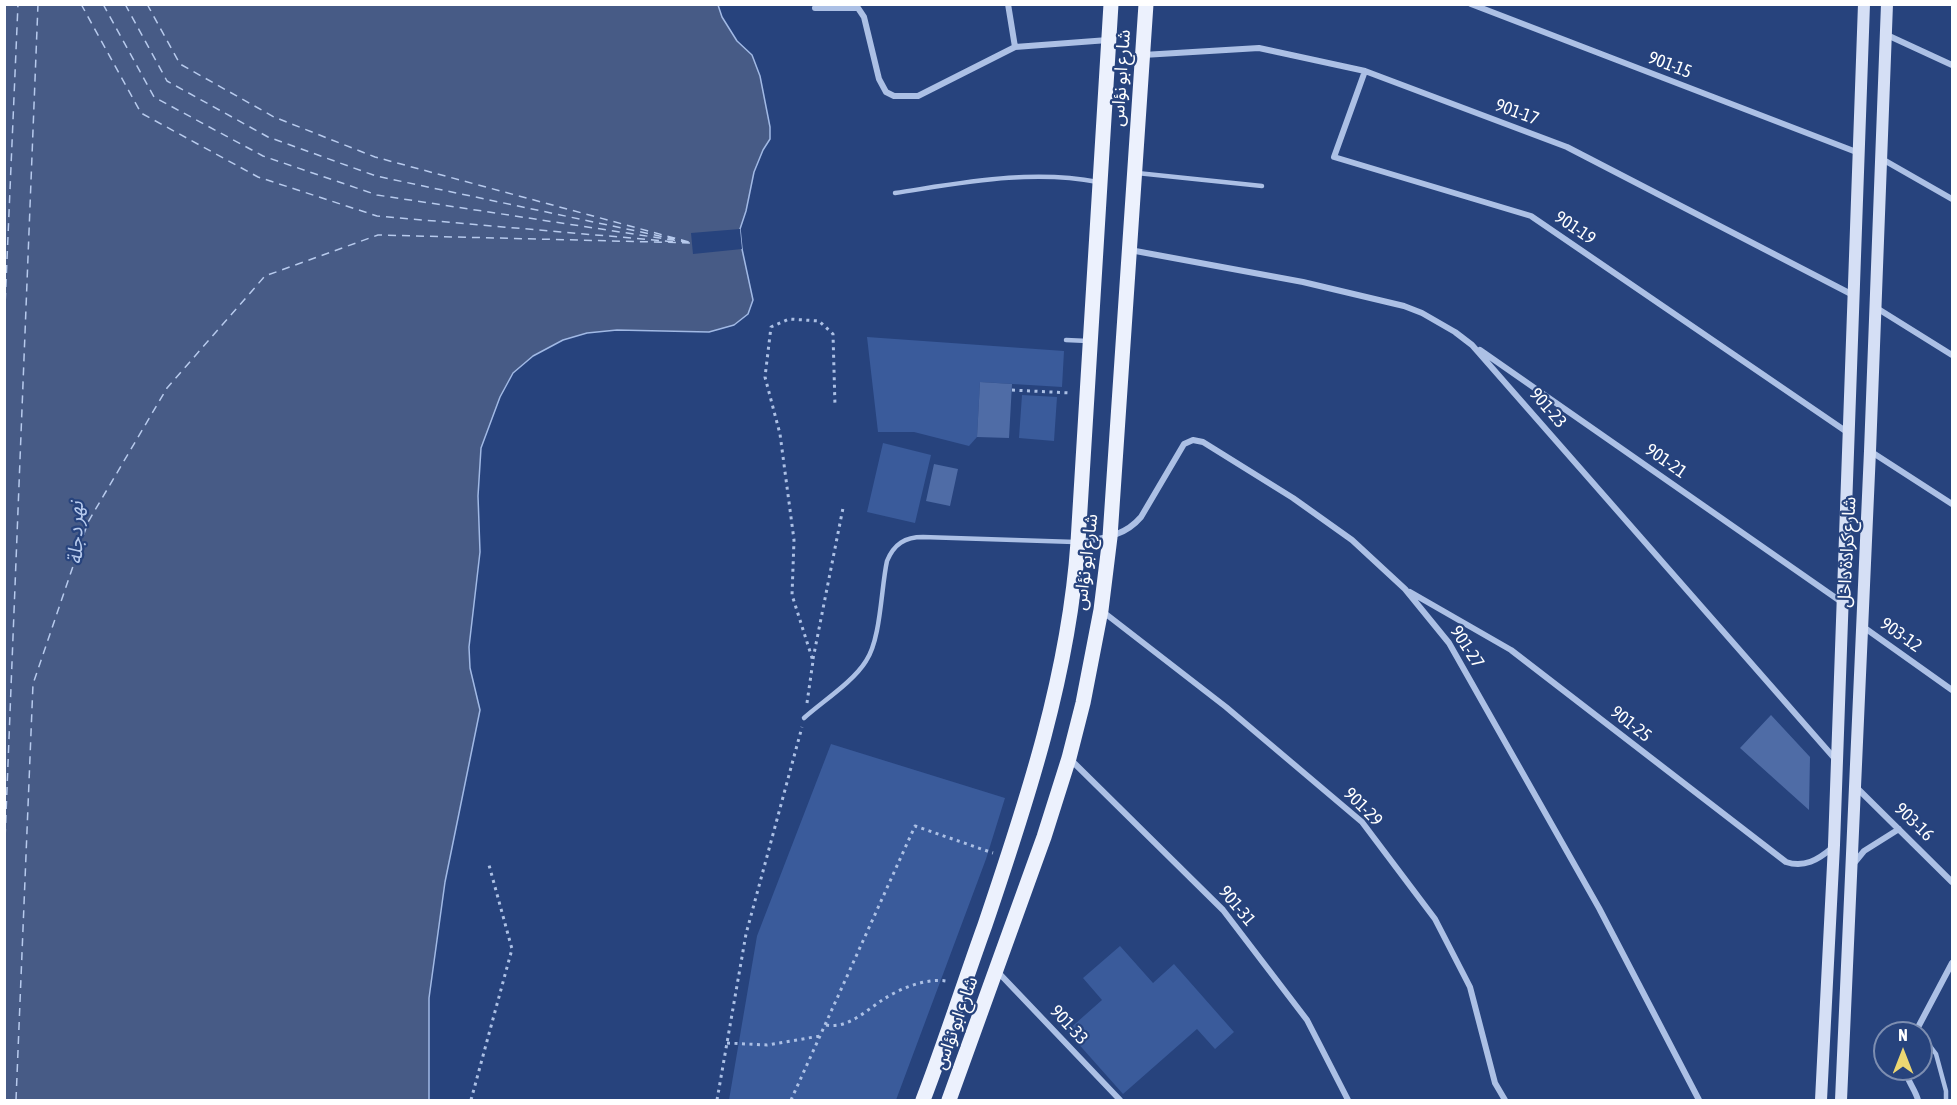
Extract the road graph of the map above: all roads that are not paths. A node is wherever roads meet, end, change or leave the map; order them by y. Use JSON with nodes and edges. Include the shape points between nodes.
{"nodes":[{"id":1,"x":1008,"y":4,"type":"edge"},
{"id":2,"x":1111,"y":4,"type":"edge"},
{"id":3,"x":1146,"y":4,"type":"edge"},
{"id":4,"x":1471,"y":4,"type":"edge"},
{"id":5,"x":1864,"y":4,"type":"edge"},
{"id":6,"x":1887,"y":4,"type":"edge"},
{"id":7,"x":815,"y":8,"type":"dead end"},
{"id":8,"x":1886,"y":34,"type":"junction"},
{"id":9,"x":1108,"y":40,"type":"junction"},
{"id":10,"x":1015,"y":46,"type":"junction"},
{"id":11,"x":1142,"y":55,"type":"junction"},
{"id":12,"x":1953,"y":65,"type":"edge"},
{"id":13,"x":1365,"y":71,"type":"junction"},
{"id":14,"x":1859,"y":153,"type":"junction"},
{"id":15,"x":1882,"y":159,"type":"junction"},
{"id":16,"x":1134,"y":172,"type":"junction"},
{"id":17,"x":1101,"y":182,"type":"junction"},
{"id":18,"x":1262,"y":186,"type":"dead end"},
{"id":19,"x":895,"y":193,"type":"dead end"},
{"id":20,"x":1953,"y":199,"type":"edge"},
{"id":21,"x":1130,"y":250,"type":"junction"},
{"id":22,"x":1853,"y":296,"type":"junction"},
{"id":23,"x":1875,"y":307,"type":"junction"},
{"id":24,"x":1066,"y":340,"type":"dead end"},
{"id":25,"x":1090,"y":342,"type":"junction"},
{"id":26,"x":1472,"y":345,"type":"junction"},
{"id":27,"x":1953,"y":355,"type":"edge"},
{"id":28,"x":1848,"y":432,"type":"junction"},
{"id":29,"x":1870,"y":451,"type":"junction"},
{"id":30,"x":1953,"y":504,"type":"edge"},
{"id":31,"x":1110,"y":537,"type":"junction"},
{"id":32,"x":1078,"y":542,"type":"junction"},
{"id":33,"x":1405,"y":589,"type":"junction"},
{"id":34,"x":1843,"y":603,"type":"junction"},
{"id":35,"x":1101,"y":610,"type":"junction"},
{"id":36,"x":1861,"y":626,"type":"junction"},
{"id":37,"x":1953,"y":690,"type":"edge"},
{"id":38,"x":804,"y":718,"type":"road end"},
{"id":39,"x":1069,"y":758,"type":"junction"},
{"id":40,"x":1837,"y":761,"type":"junction"},
{"id":41,"x":1854,"y":785,"type":"junction"},
{"id":42,"x":1899,"y":829,"type":"junction"},
{"id":43,"x":1834,"y":845,"type":"junction"},
{"id":44,"x":1850,"y":874,"type":"junction"},
{"id":45,"x":1953,"y":882,"type":"edge"},
{"id":46,"x":1953,"y":963,"type":"edge"},
{"id":47,"x":996,"y":969,"type":"junction"},
{"id":48,"x":1924,"y":1021,"type":"edge"},
{"id":49,"x":1933,"y":1050,"type":"edge"},
{"id":50,"x":1908,"y":1081,"type":"edge"},
{"id":51,"x":923,"y":1101,"type":"edge"},
{"id":52,"x":949,"y":1101,"type":"edge"},
{"id":53,"x":1120,"y":1101,"type":"edge"},
{"id":54,"x":1348,"y":1101,"type":"edge"},
{"id":55,"x":1505,"y":1101,"type":"edge"},
{"id":56,"x":1699,"y":1101,"type":"edge"},
{"id":57,"x":1821,"y":1101,"type":"edge"},
{"id":58,"x":1841,"y":1101,"type":"edge"},
{"id":59,"x":1918,"y":1101,"type":"edge"},
{"id":60,"x":1946,"y":1101,"type":"edge"}],
"edges":[{"from":1,"to":10,"type":"street"},
{"from":2,"to":9,"type":"main road","name":"شارع ابو نؤاس"},
{"from":3,"to":11,"type":"main road","name":"شارع ابو نؤاس"},
{"from":4,"to":14,"type":"street","name":"901-15"},
{"from":5,"to":14,"type":"main road","name":"شارع كرادة داخل"},
{"from":6,"to":8,"type":"main road","name":"شارع كرادة داخل"},
{"from":7,"to":10,"type":"street","via":[[858,8],[864,17],[879,79],[886,92],[894,96],[918,96]]},
{"from":8,"to":12,"type":"street"},
{"from":8,"to":15,"type":"main road","name":"شارع كرادة داخل"},
{"from":9,"to":10,"type":"street"},
{"from":9,"to":17,"type":"main road","name":"شارع ابو نؤاس"},
{"from":11,"to":13,"type":"street","name":"901-17","via":[[1259,48]]},
{"from":11,"to":16,"type":"main road","name":"شارع ابو نؤاس"},
{"from":13,"to":22,"type":"street","name":"901-17","via":[[1567,147]]},
{"from":13,"to":28,"type":"street","name":"901-19","via":[[1334,157],[1531,216]]},
{"from":14,"to":22,"type":"main road","name":"شارع كرادة داخل"},
{"from":15,"to":20,"type":"street"},
{"from":15,"to":23,"type":"main road","name":"شارع كرادة داخل"},
{"from":16,"to":18,"type":"lane"},
{"from":16,"to":21,"type":"main road","name":"شارع ابو نؤاس"},
{"from":17,"to":19,"type":"lane","via":[[1028,176]]},
{"from":17,"to":25,"type":"main road","name":"شارع ابو نؤاس"},
{"from":21,"to":26,"type":"street","name":"901-23","via":[[1303,282],[1404,306],[1447,327]]},
{"from":21,"to":31,"type":"main road","name":"شارع ابو نؤاس"},
{"from":22,"to":28,"type":"main road","name":"شارع كرادة داخل"},
{"from":23,"to":27,"type":"street"},
{"from":23,"to":29,"type":"main road","name":"شارع كرادة داخل"},
{"from":24,"to":25,"type":"lane"},
{"from":25,"to":32,"type":"main road","name":"شارع ابو نؤاس"},
{"from":26,"to":34,"type":"street","name":"901-21"},
{"from":26,"to":40,"type":"street","name":"901-23"},
{"from":28,"to":34,"type":"main road","name":"شارع كرادة داخل"},
{"from":29,"to":30,"type":"street"},
{"from":29,"to":36,"type":"main road","name":"شارع كرادة داخل"},
{"from":31,"to":32,"type":"street","name":"901-27"},
{"from":31,"to":33,"type":"street","name":"901-27","via":[[1133,527],[1184,444],[1193,440],[1203,442],[1293,498],[1352,540]]},
{"from":31,"to":35,"type":"main road","name":"شارع ابو نؤاس"},
{"from":32,"to":38,"type":"lane","via":[[923,537],[900,542],[887,561],[868,659]]},
{"from":32,"to":51,"type":"main road","name":"شارع ابو نؤاس","via":[[1063,657],[1041,746],[1015,837]]},
{"from":33,"to":43,"type":"street","name":"901-25","via":[[1511,650],[1786,862],[1814,861]]},
{"from":33,"to":56,"type":"street","name":"901-27","via":[[1449,643],[1599,908]]},
{"from":34,"to":40,"type":"main road","name":"شارع كرادة داخل"},
{"from":35,"to":39,"type":"main road","name":"شارع ابو نؤاس"},
{"from":35,"to":55,"type":"street","name":"901-29","via":[[1226,707],[1362,822],[1435,919],[1470,987],[1496,1083]]},
{"from":36,"to":37,"type":"street","name":"903-12"},
{"from":36,"to":41,"type":"main road","name":"شارع كرادة داخل"},
{"from":39,"to":47,"type":"main road","name":"شارع ابو نؤاس"},
{"from":39,"to":54,"type":"street","name":"901-31","via":[[1224,910],[1307,1020]]},
{"from":40,"to":43,"type":"main road","name":"شارع كرادة داخل"},
{"from":41,"to":42,"type":"street","name":"903-16"},
{"from":41,"to":44,"type":"main road","name":"شارع كرادة داخل"},
{"from":42,"to":44,"type":"street","via":[[1863,851]]},
{"from":42,"to":45,"type":"street","name":"903-16"},
{"from":43,"to":57,"type":"main road","name":"شارع كرادة داخل"},
{"from":44,"to":58,"type":"main road","name":"شارع كرادة داخل"},
{"from":46,"to":48,"type":"street"},
{"from":47,"to":52,"type":"main road","name":"شارع ابو نؤاس"},
{"from":47,"to":53,"type":"street","name":"901-33"},
{"from":49,"to":60,"type":"lane"},
{"from":50,"to":59,"type":"street"}]}
